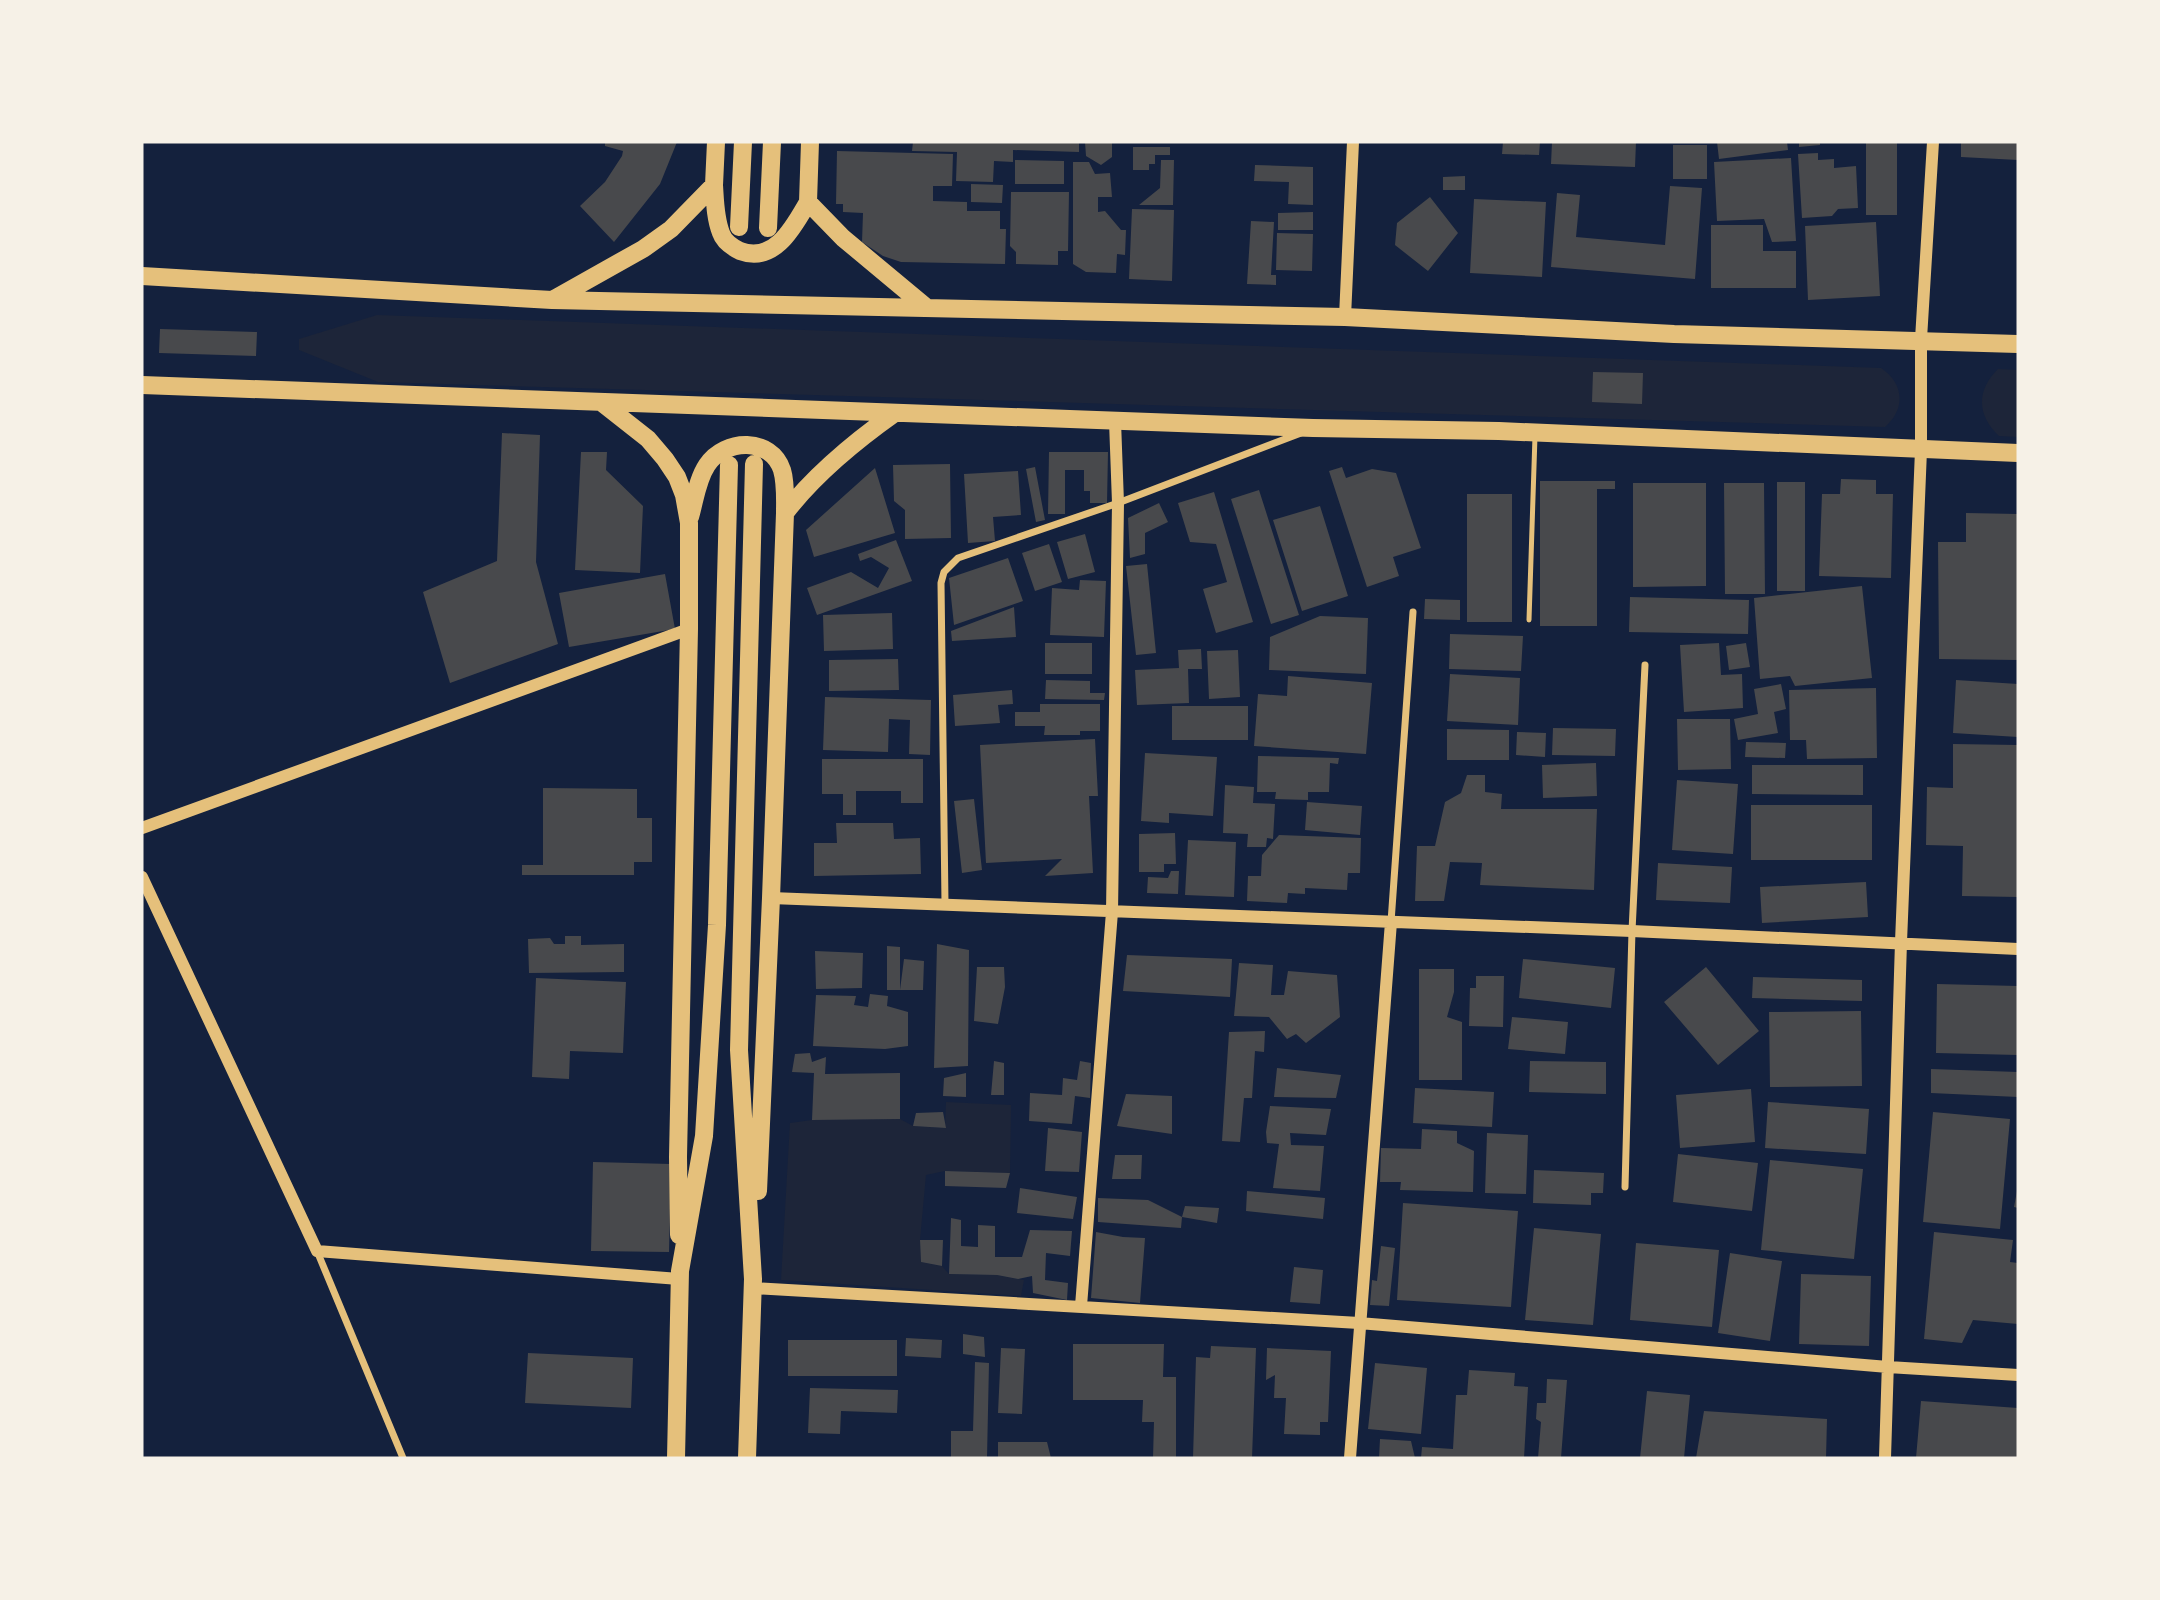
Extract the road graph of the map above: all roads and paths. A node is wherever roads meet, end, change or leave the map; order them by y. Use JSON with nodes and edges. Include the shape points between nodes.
{"nodes":[{"id":1,"x":716,"y":142,"type":"edge"},
{"id":2,"x":743,"y":142,"type":"edge"},
{"id":3,"x":772,"y":142,"type":"edge"},
{"id":4,"x":810,"y":142,"type":"edge"},
{"id":5,"x":1353,"y":142,"type":"edge"},
{"id":6,"x":1933,"y":142,"type":"edge"},
{"id":7,"x":714,"y":185,"type":"junction"},
{"id":8,"x":808,"y":202,"type":"junction"},
{"id":9,"x":739,"y":227,"type":"dead end"},
{"id":10,"x":768,"y":228,"type":"dead end"},
{"id":11,"x":142,"y":276,"type":"edge"},
{"id":12,"x":552,"y":300,"type":"junction"},
{"id":13,"x":927,"y":308,"type":"junction"},
{"id":14,"x":1345,"y":317,"type":"junction"},
{"id":15,"x":1921,"y":339,"type":"junction"},
{"id":16,"x":2018,"y":344,"type":"edge"},
{"id":17,"x":142,"y":385,"type":"edge"},
{"id":18,"x":601,"y":402,"type":"junction"},
{"id":19,"x":895,"y":413,"type":"junction"},
{"id":20,"x":1115,"y":421,"type":"junction"},
{"id":21,"x":1313,"y":428,"type":"junction"},
{"id":22,"x":1535,"y":433,"type":"junction"},
{"id":23,"x":1921,"y":450,"type":"junction"},
{"id":24,"x":2018,"y":453,"type":"edge"},
{"id":25,"x":729,"y":464,"type":"dead end"},
{"id":26,"x":754,"y":464,"type":"dead end"},
{"id":27,"x":1118,"y":503,"type":"junction"},
{"id":28,"x":785,"y":513,"type":"junction"},
{"id":29,"x":689,"y":523,"type":"junction"},
{"id":30,"x":1413,"y":612,"type":"dead end"},
{"id":31,"x":1530,"y":620,"type":"dead end"},
{"id":32,"x":689,"y":629,"type":"junction"},
{"id":33,"x":1645,"y":665,"type":"dead end"},
{"id":34,"x":142,"y":828,"type":"edge"},
{"id":35,"x":142,"y":877,"type":"edge"},
{"id":36,"x":771,"y":898,"type":"junction"},
{"id":37,"x":945,"y":903,"type":"junction"},
{"id":38,"x":1112,"y":912,"type":"junction"},
{"id":39,"x":1391,"y":922,"type":"junction"},
{"id":40,"x":1632,"y":931,"type":"junction"},
{"id":41,"x":1901,"y":942,"type":"junction"},
{"id":42,"x":2018,"y":949,"type":"edge"},
{"id":43,"x":1625,"y":1187,"type":"dead end"},
{"id":44,"x":317,"y":1251,"type":"junction"},
{"id":45,"x":679,"y":1275,"type":"junction"},
{"id":46,"x":753,"y":1283,"type":"junction"},
{"id":47,"x":1081,"y":1306,"type":"junction"},
{"id":48,"x":1359,"y":1323,"type":"junction"},
{"id":49,"x":1888,"y":1367,"type":"junction"},
{"id":50,"x":2018,"y":1374,"type":"edge"},
{"id":51,"x":402,"y":1458,"type":"edge"},
{"id":52,"x":676,"y":1458,"type":"edge"},
{"id":53,"x":747,"y":1458,"type":"edge"},
{"id":54,"x":1350,"y":1458,"type":"edge"},
{"id":55,"x":1885,"y":1458,"type":"edge"}],
"edges":[{"from":1,"to":7,"type":"main road"},
{"from":2,"to":9,"type":"main road"},
{"from":3,"to":10,"type":"main road"},
{"from":4,"to":8,"type":"main road"},
{"from":5,"to":14,"type":"street"},
{"from":6,"to":15,"type":"street"},
{"from":7,"to":8,"type":"main road","via":[[721,233],[726,243],[741,251],[766,251],[778,245]]},
{"from":7,"to":12,"type":"main road","via":[[671,229],[643,249]]},
{"from":8,"to":13,"type":"main road","via":[[843,238]]},
{"from":11,"to":12,"type":"main road"},
{"from":12,"to":13,"type":"main road"},
{"from":13,"to":14,"type":"main road"},
{"from":14,"to":15,"type":"main road","via":[[1674,334]]},
{"from":15,"to":16,"type":"main road"},
{"from":15,"to":23,"type":"street"},
{"from":17,"to":18,"type":"main road"},
{"from":18,"to":19,"type":"main road"},
{"from":18,"to":29,"type":"main road","via":[[648,439],[665,459],[684,495]]},
{"from":19,"to":20,"type":"main road"},
{"from":19,"to":28,"type":"main road","via":[[841,455]]},
{"from":20,"to":21,"type":"main road"},
{"from":20,"to":27,"type":"street"},
{"from":21,"to":22,"type":"main road"},
{"from":21,"to":27,"type":"street"},
{"from":22,"to":23,"type":"main road"},
{"from":22,"to":31,"type":"lane"},
{"from":23,"to":24,"type":"main road"},
{"from":23,"to":41,"type":"street"},
{"from":25,"to":45,"type":"main road","via":[[717,925],[704,1136]]},
{"from":26,"to":46,"type":"main road","via":[[739,1050]]},
{"from":27,"to":37,"type":"street","via":[[958,558],[944,572]]},
{"from":27,"to":38,"type":"street"},
{"from":28,"to":29,"type":"main road","via":[[783,471],[775,456],[763,447],[744,444],[719,453],[708,463]]},
{"from":28,"to":36,"type":"main road"},
{"from":29,"to":32,"type":"main road"},
{"from":30,"to":39,"type":"street"},
{"from":32,"to":34,"type":"street"},
{"from":32,"to":45,"type":"main road"},
{"from":33,"to":40,"type":"street"},
{"from":35,"to":44,"type":"street"},
{"from":36,"to":37,"type":"street"},
{"from":36,"to":46,"type":"main road"},
{"from":37,"to":38,"type":"street"},
{"from":38,"to":39,"type":"street"},
{"from":38,"to":47,"type":"street"},
{"from":39,"to":40,"type":"street"},
{"from":39,"to":48,"type":"street"},
{"from":40,"to":41,"type":"street"},
{"from":40,"to":43,"type":"street"},
{"from":41,"to":42,"type":"street"},
{"from":41,"to":49,"type":"street"},
{"from":44,"to":45,"type":"street"},
{"from":44,"to":51,"type":"street"},
{"from":45,"to":52,"type":"main road"},
{"from":46,"to":47,"type":"street"},
{"from":46,"to":53,"type":"main road"},
{"from":47,"to":48,"type":"street"},
{"from":48,"to":49,"type":"street"},
{"from":48,"to":54,"type":"street"},
{"from":49,"to":50,"type":"street"},
{"from":49,"to":55,"type":"street"}]}
